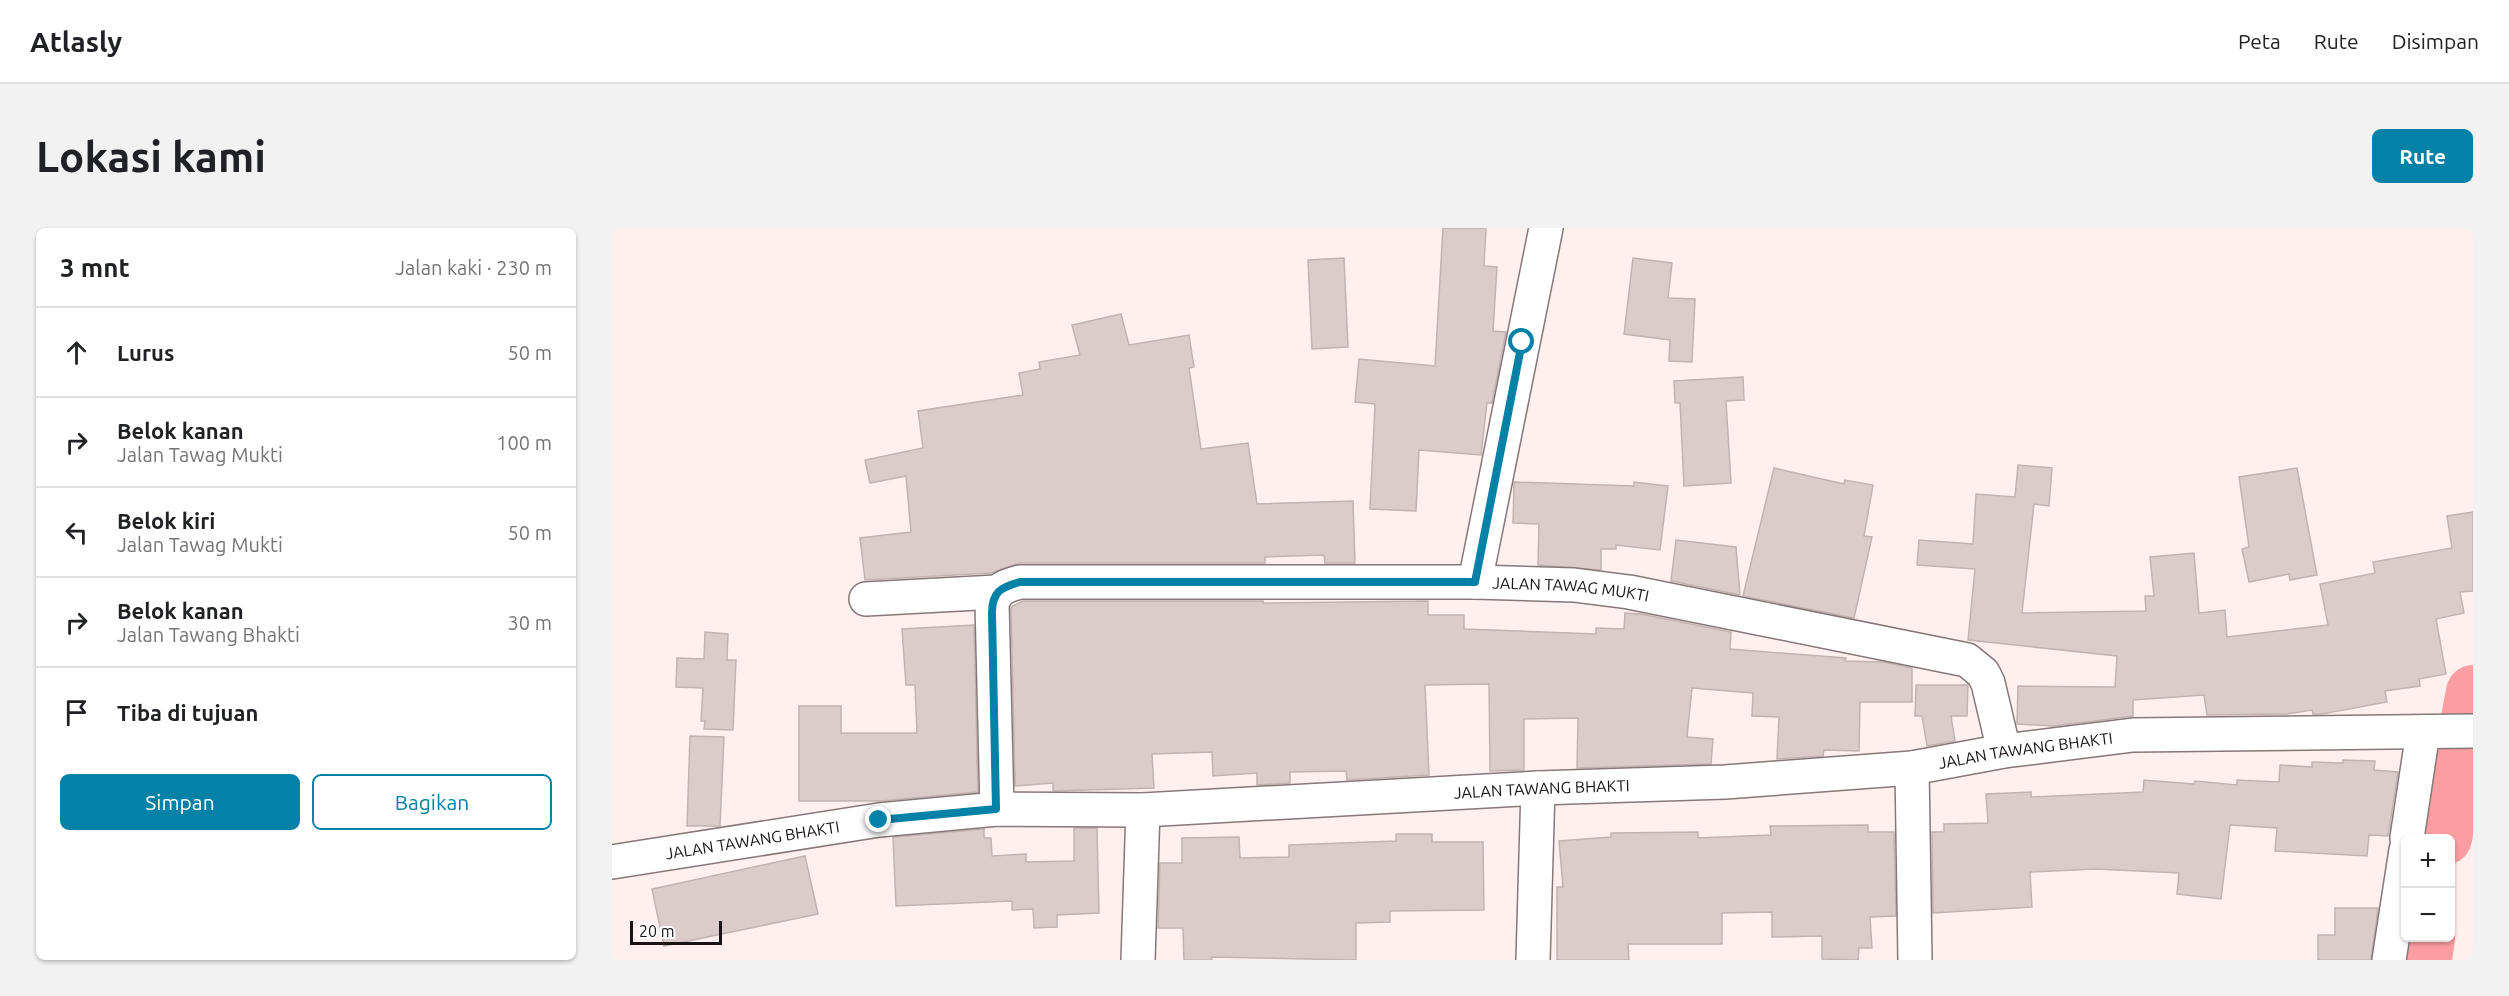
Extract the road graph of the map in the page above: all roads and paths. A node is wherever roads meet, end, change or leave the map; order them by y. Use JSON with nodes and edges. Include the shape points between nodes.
{"nodes":[{"id":1,"x":1546,"y":228,"type":"edge"},
{"id":2,"x":1475,"y":582,"type":"junction"},
{"id":3,"x":996,"y":592,"type":"junction"},
{"id":4,"x":866,"y":599,"type":"dead end"},
{"id":5,"x":2447,"y":732,"type":"edge"},
{"id":6,"x":2004,"y":752,"type":"junction"},
{"id":7,"x":1912,"y":768,"type":"junction"},
{"id":8,"x":1538,"y":789,"type":"junction"},
{"id":9,"x":996,"y":809,"type":"junction"},
{"id":10,"x":1143,"y":810,"type":"junction"},
{"id":11,"x":2409,"y":834,"type":"edge"},
{"id":12,"x":612,"y":862,"type":"edge"},
{"id":13,"x":2401,"y":882,"type":"edge"},
{"id":14,"x":1138,"y":960,"type":"edge"},
{"id":15,"x":1533,"y":960,"type":"edge"},
{"id":16,"x":1916,"y":960,"type":"edge"},
{"id":17,"x":2389,"y":960,"type":"edge"}],
"edges":[{"from":1,"to":2,"type":"street"},
{"from":2,"to":3,"type":"street","name":"JALAN TAWAG MUKTI","via":[[1020,582]]},
{"from":2,"to":6,"type":"street","name":"JALAN TAWAG MUKTI","via":[[1574,585],[1629,592],[1967,660],[1983,673],[1988,683]]},
{"from":3,"to":4,"type":"street","name":"JALAN TAWAG MUKTI"},
{"from":3,"to":9,"type":"street","via":[[992,613]]},
{"from":5,"to":6,"type":"street","name":"JALAN TAWANG BHAKTI","via":[[2133,735]]},
{"from":5,"to":11,"type":"street"},
{"from":6,"to":7,"type":"street","name":"JALAN TAWANG BHAKTI"},
{"from":7,"to":8,"type":"street","name":"JALAN TAWANG BHAKTI","via":[[1725,782]]},
{"from":7,"to":16,"type":"street"},
{"from":8,"to":10,"type":"street","name":"JALAN TAWANG BHAKTI"},
{"from":8,"to":15,"type":"street"},
{"from":9,"to":10,"type":"street","name":"JALAN TAWANG BHAKTI"},
{"from":9,"to":12,"type":"street","name":"JALAN TAWANG BHAKTI","via":[[879,820]]},
{"from":10,"to":14,"type":"street"},
{"from":13,"to":17,"type":"street"}]}
